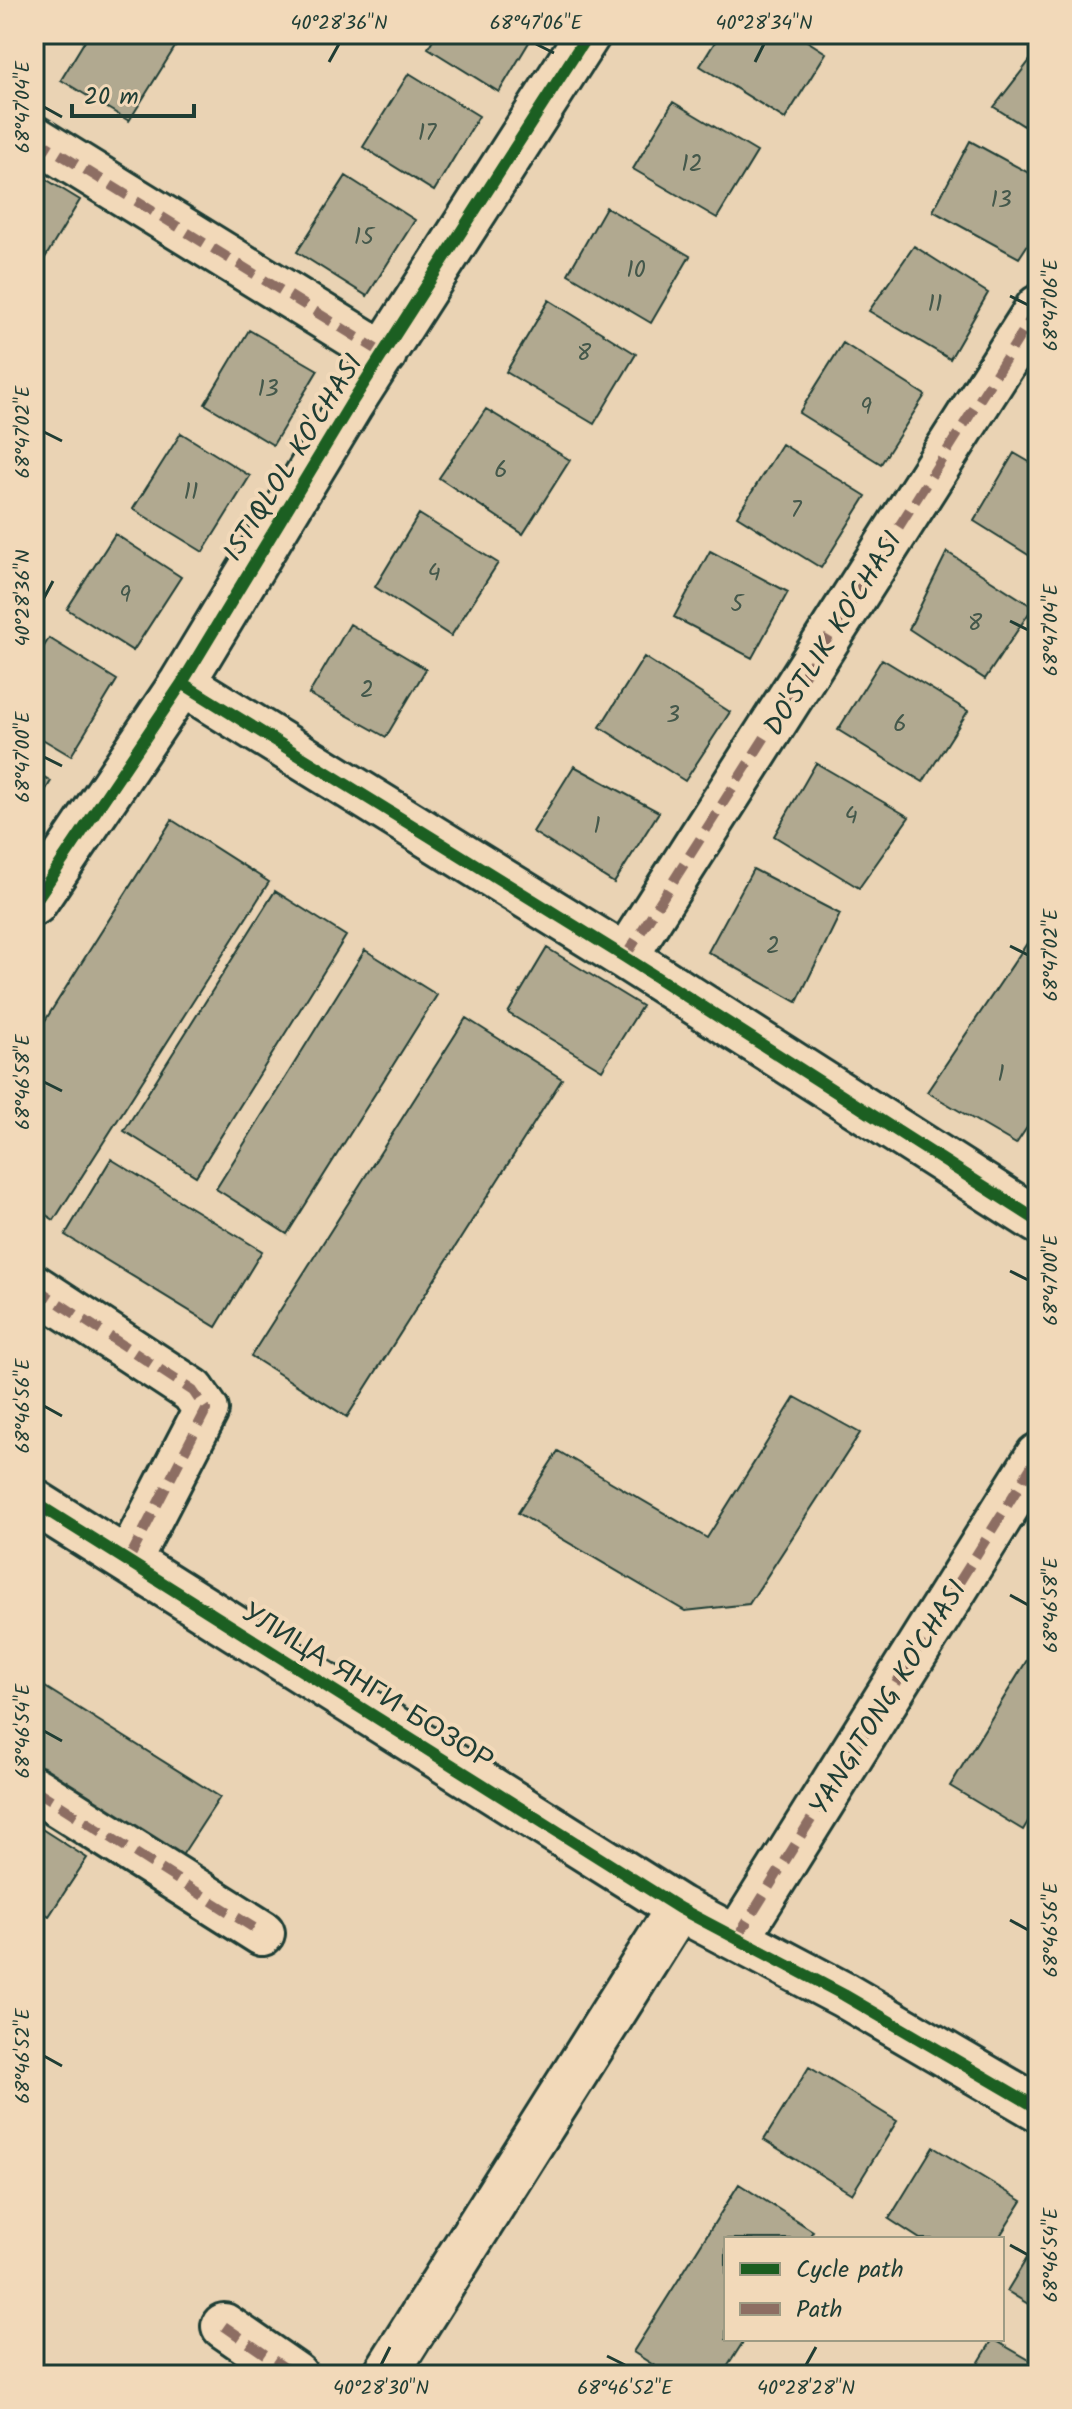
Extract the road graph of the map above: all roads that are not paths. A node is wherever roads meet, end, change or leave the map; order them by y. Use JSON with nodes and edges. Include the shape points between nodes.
{"nodes":[{"id":1,"x":588,"y":34,"type":"edge"},
{"id":2,"x":34,"y":138,"type":"edge"},
{"id":3,"x":1038,"y":308,"type":"edge"},
{"id":4,"x":384,"y":354,"type":"junction"},
{"id":5,"x":182,"y":683,"type":"junction"},
{"id":6,"x":34,"y":903,"type":"edge"},
{"id":7,"x":625,"y":957,"type":"junction"},
{"id":8,"x":1036,"y":1215,"type":"edge"},
{"id":9,"x":34,"y":1287,"type":"edge"},
{"id":10,"x":1038,"y":1456,"type":"edge"},
{"id":11,"x":34,"y":1502,"type":"edge"},
{"id":12,"x":128,"y":1561,"type":"junction"},
{"id":13,"x":34,"y":1789,"type":"edge"},
{"id":14,"x":679,"y":1908,"type":"junction"},
{"id":15,"x":262,"y":1933,"type":"dead end"},
{"id":16,"x":737,"y":1938,"type":"junction"},
{"id":17,"x":1038,"y":2108,"type":"edge"},
{"id":18,"x":224,"y":2326,"type":"dead end"},
{"id":19,"x":295,"y":2375,"type":"edge"},
{"id":20,"x":385,"y":2375,"type":"edge"}],
"edges":[{"from":1,"to":4,"type":"street","name":"ISTIQLOL KO'CHASI"},
{"from":2,"to":4,"type":"street"},
{"from":3,"to":7,"type":"street","name":"DO'STLIK KO'CHASI"},
{"from":4,"to":5,"type":"street","name":"ISTIQLOL KO'CHASI"},
{"from":5,"to":6,"type":"street","name":"ISTIQLOL KO'CHASI"},
{"from":5,"to":7,"type":"street"},
{"from":7,"to":8,"type":"street"},
{"from":9,"to":12,"type":"street","via":[[193,1391],[206,1410]]},
{"from":10,"to":16,"type":"street","name":"YANGITONG KO'CHASI"},
{"from":11,"to":12,"type":"street","name":"УЛИЦА ЯНГИ БОЗОР"},
{"from":12,"to":14,"type":"street","name":"УЛИЦА ЯНГИ БОЗОР"},
{"from":13,"to":15,"type":"street"},
{"from":14,"to":16,"type":"street","name":"УЛИЦА ЯНГИ БОЗОР"},
{"from":14,"to":20,"type":"street"},
{"from":16,"to":17,"type":"street","name":"УЛИЦА ЯНГИ БОЗОР"},
{"from":18,"to":19,"type":"street"}]}
